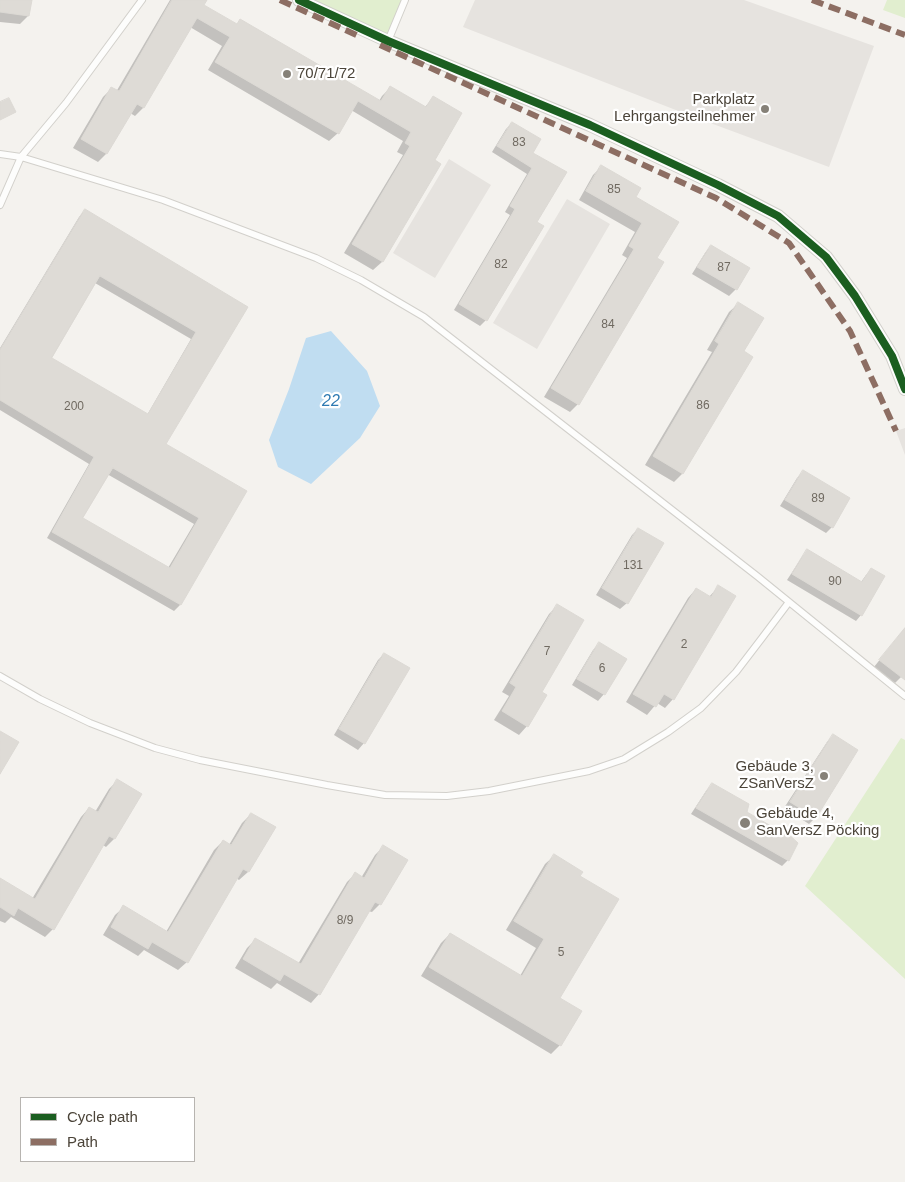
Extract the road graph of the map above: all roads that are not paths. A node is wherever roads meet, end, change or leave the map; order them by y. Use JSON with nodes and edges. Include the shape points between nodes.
{"nodes":[{"id":1,"x":142,"y":0,"type":"edge"},
{"id":2,"x":299,"y":0,"type":"edge"},
{"id":3,"x":405,"y":0,"type":"edge"},
{"id":4,"x":388,"y":41,"type":"junction"},
{"id":5,"x":0,"y":154,"type":"edge"},
{"id":6,"x":21,"y":157,"type":"junction"},
{"id":7,"x":0,"y":205,"type":"edge"},
{"id":8,"x":905,"y":389,"type":"edge"},
{"id":9,"x":789,"y":602,"type":"junction"},
{"id":10,"x":0,"y":676,"type":"edge"},
{"id":11,"x":905,"y":696,"type":"edge"}],
"edges":[{"from":1,"to":6,"type":"lane","via":[[66,103]]},
{"from":2,"to":4,"type":"street"},
{"from":3,"to":4,"type":"lane"},
{"from":4,"to":8,"type":"street","via":[[590,125],[778,216],[826,257],[856,296],[892,356]]},
{"from":5,"to":6,"type":"lane"},
{"from":6,"to":7,"type":"lane"},
{"from":6,"to":9,"type":"lane","via":[[163,200],[316,258],[369,284],[424,316]]},
{"from":9,"to":10,"type":"lane","via":[[736,672],[701,708],[624,759],[589,771],[447,796],[385,795],[200,760],[155,748],[90,723]]},
{"from":9,"to":11,"type":"lane"}]}
